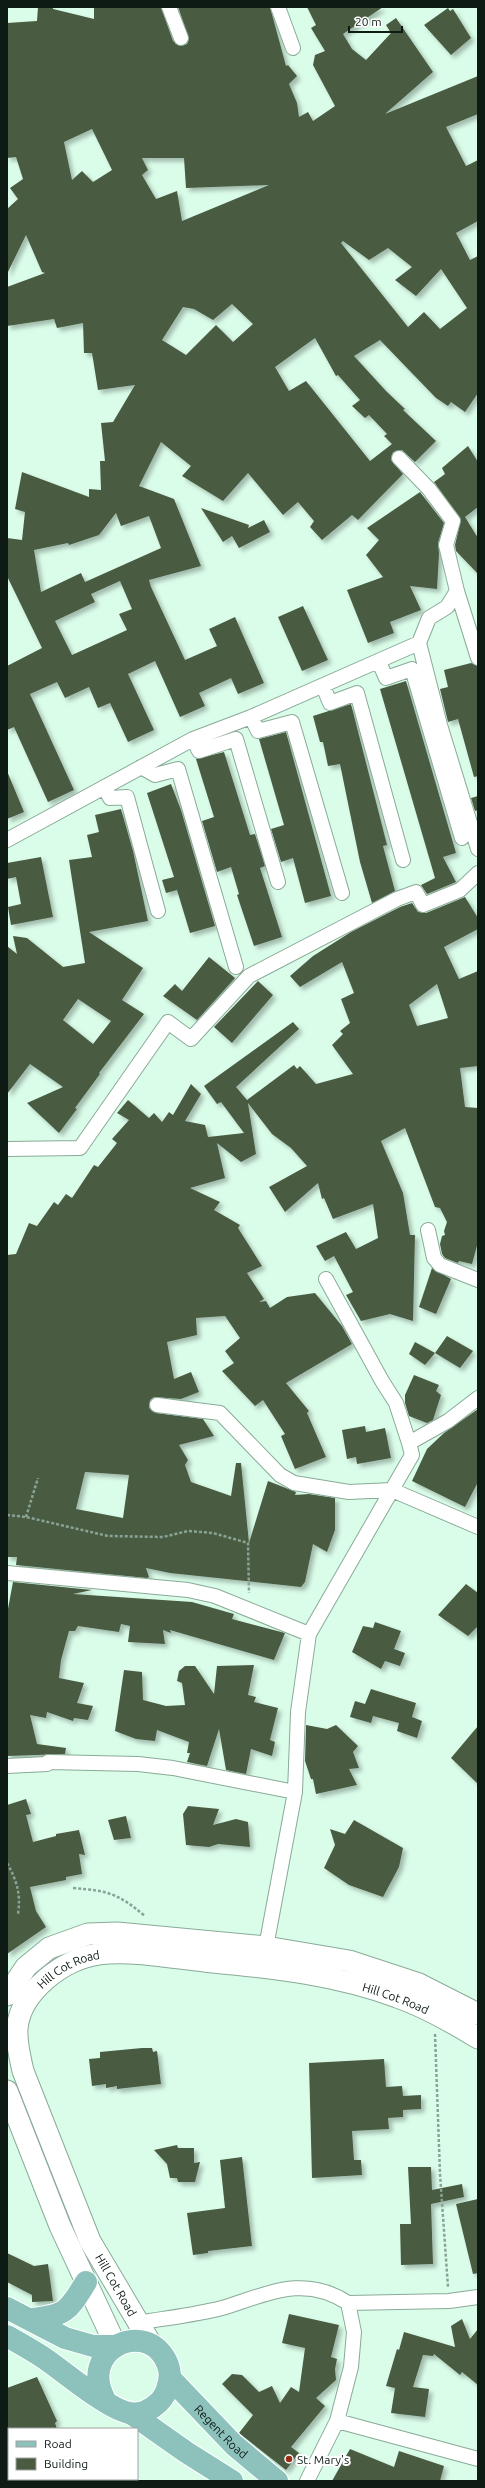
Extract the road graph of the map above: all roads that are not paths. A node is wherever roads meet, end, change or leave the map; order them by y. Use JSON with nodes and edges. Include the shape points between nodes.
{"nodes":[{"id":1,"x":170,"y":7,"type":"edge"},
{"id":2,"x":278,"y":7,"type":"edge"},
{"id":3,"x":181,"y":38,"type":"dead end"},
{"id":4,"x":293,"y":48,"type":"dead end"},
{"id":5,"x":399,"y":458,"type":"dead end"},
{"id":6,"x":457,"y":591,"type":"junction"},
{"id":7,"x":419,"y":643,"type":"junction"},
{"id":8,"x":478,"y":658,"type":"edge"},
{"id":9,"x":379,"y":662,"type":"junction"},
{"id":10,"x":323,"y":686,"type":"junction"},
{"id":11,"x":251,"y":717,"type":"junction"},
{"id":12,"x":193,"y":739,"type":"junction"},
{"id":13,"x":141,"y":767,"type":"junction"},
{"id":14,"x":104,"y":787,"type":"junction"},
{"id":15,"x":462,"y":838,"type":"dead end"},
{"id":16,"x":7,"y":840,"type":"edge"},
{"id":17,"x":478,"y":849,"type":"edge"},
{"id":18,"x":403,"y":860,"type":"dead end"},
{"id":19,"x":478,"y":873,"type":"edge"},
{"id":20,"x":278,"y":882,"type":"dead end"},
{"id":21,"x":342,"y":893,"type":"dead end"},
{"id":22,"x":158,"y":910,"type":"dead end"},
{"id":23,"x":236,"y":967,"type":"dead end"},
{"id":24,"x":7,"y":1149,"type":"edge"},
{"id":25,"x":428,"y":1230,"type":"dead end"},
{"id":26,"x":326,"y":1279,"type":"dead end"},
{"id":27,"x":478,"y":1280,"type":"edge"},
{"id":28,"x":478,"y":1398,"type":"edge"},
{"id":29,"x":157,"y":1405,"type":"dead end"},
{"id":30,"x":409,"y":1443,"type":"junction"},
{"id":31,"x":392,"y":1490,"type":"junction"},
{"id":32,"x":478,"y":1527,"type":"edge"},
{"id":33,"x":7,"y":1573,"type":"edge"},
{"id":34,"x":309,"y":1634,"type":"junction"},
{"id":35,"x":7,"y":1766,"type":"edge"},
{"id":36,"x":295,"y":1792,"type":"junction"},
{"id":37,"x":266,"y":1947,"type":"junction"},
{"id":38,"x":7,"y":1995,"type":"edge"},
{"id":39,"x":478,"y":2014,"type":"edge"},
{"id":40,"x":478,"y":2038,"type":"edge"},
{"id":41,"x":7,"y":2091,"type":"edge"},
{"id":42,"x":86,"y":2282,"type":"junction"},
{"id":43,"x":478,"y":2298,"type":"edge"},
{"id":44,"x":348,"y":2304,"type":"junction"},
{"id":45,"x":7,"y":2308,"type":"edge"},
{"id":46,"x":32,"y":2319,"type":"junction"},
{"id":47,"x":138,"y":2323,"type":"junction"},
{"id":48,"x":7,"y":2336,"type":"edge"},
{"id":49,"x":151,"y":2344,"type":"junction"},
{"id":50,"x":116,"y":2346,"type":"junction"},
{"id":51,"x":170,"y":2378,"type":"junction"},
{"id":52,"x":105,"y":2400,"type":"junction"},
{"id":53,"x":132,"y":2414,"type":"junction"},
{"id":54,"x":337,"y":2422,"type":"junction"},
{"id":55,"x":478,"y":2459,"type":"edge"},
{"id":56,"x":232,"y":2481,"type":"edge"},
{"id":57,"x":277,"y":2481,"type":"edge"},
{"id":58,"x":307,"y":2481,"type":"edge"}],
"edges":[{"from":1,"to":3,"type":"street"},
{"from":2,"to":4,"type":"street"},
{"from":5,"to":6,"type":"street","via":[[430,489],[453,521],[446,545]]},
{"from":6,"to":7,"type":"street","via":[[447,607],[429,618]]},
{"from":6,"to":8,"type":"street"},
{"from":7,"to":9,"type":"street"},
{"from":7,"to":17,"type":"street","via":[[440,725]]},
{"from":9,"to":10,"type":"street"},
{"from":9,"to":15,"type":"street","via":[[386,678],[412,669]]},
{"from":10,"to":11,"type":"street"},
{"from":10,"to":18,"type":"street","via":[[330,703],[357,693]]},
{"from":11,"to":12,"type":"street"},
{"from":11,"to":21,"type":"street","via":[[258,731],[292,722]]},
{"from":12,"to":13,"type":"street"},
{"from":12,"to":20,"type":"street","via":[[199,751],[236,738]]},
{"from":13,"to":14,"type":"street"},
{"from":13,"to":23,"type":"street","via":[[155,775],[178,769]]},
{"from":14,"to":16,"type":"street"},
{"from":14,"to":22,"type":"street","via":[[110,798],[127,797]]},
{"from":19,"to":24,"type":"street","via":[[460,890],[423,905],[416,892],[397,899],[249,976],[191,1040],[168,1022],[80,1148]]},
{"from":25,"to":27,"type":"street","via":[[434,1258],[440,1265]]},
{"from":26,"to":30,"type":"street","via":[[396,1402]]},
{"from":28,"to":30,"type":"street","via":[[448,1421]]},
{"from":29,"to":31,"type":"street","via":[[220,1413],[280,1475],[294,1483],[348,1492]]},
{"from":30,"to":31,"type":"street","via":[[412,1455]]},
{"from":31,"to":32,"type":"street"},
{"from":31,"to":34,"type":"street"},
{"from":33,"to":34,"type":"street","via":[[188,1590],[215,1596]]},
{"from":34,"to":36,"type":"street","via":[[298,1712]]},
{"from":35,"to":36,"type":"street","via":[[32,1766],[48,1762],[138,1764],[173,1768]]},
{"from":36,"to":37,"type":"street"},
{"from":37,"to":38,"type":"main road","name":"Hill Cot Road","via":[[160,1936],[88,1934],[49,1948],[26,1966]]},
{"from":37,"to":39,"type":"main road","name":"Hill Cot Road","via":[[349,1961],[419,1984]]},
{"from":40,"to":47,"type":"main road","name":"Hill Cot Road","via":[[433,2012],[398,1997],[327,1977],[268,1968],[131,1954],[99,1954],[65,1964],[49,1975],[29,2000],[17,2028],[23,2071],[90,2241]]},
{"from":41,"to":42,"type":"main road","name":"Hill Cot Road","via":[[60,2226]]},
{"from":42,"to":46,"type":"main road","via":[[73,2303],[58,2316]]},
{"from":42,"to":50,"type":"main road","name":"Hill Cot Road"},
{"from":43,"to":44,"type":"street"},
{"from":44,"to":47,"type":"street","via":[[333,2294],[316,2289],[295,2288],[263,2294],[221,2308]]},
{"from":44,"to":54,"type":"street","via":[[354,2332],[353,2352]]},
{"from":45,"to":46,"type":"main road"},
{"from":46,"to":50,"type":"main road","via":[[65,2338],[93,2346]]},
{"from":47,"to":49,"type":"main road","name":"Hill Cot Road"},
{"from":48,"to":52,"type":"main road","via":[[43,2357]]},
{"from":49,"to":50,"type":"main road","via":[[132,2341]]},
{"from":49,"to":51,"type":"main road","via":[[164,2356]]},
{"from":50,"to":52,"type":"main road","via":[[107,2352],[100,2362],[97,2375],[98,2389]]},
{"from":51,"to":53,"type":"main road","via":[[165,2396],[151,2410]]},
{"from":51,"to":57,"type":"main road","name":"Regent Road","via":[[234,2445]]},
{"from":52,"to":53,"type":"main road","via":[[117,2410]]},
{"from":53,"to":56,"type":"main road"},
{"from":54,"to":55,"type":"street"},
{"from":54,"to":58,"type":"street"}]}
